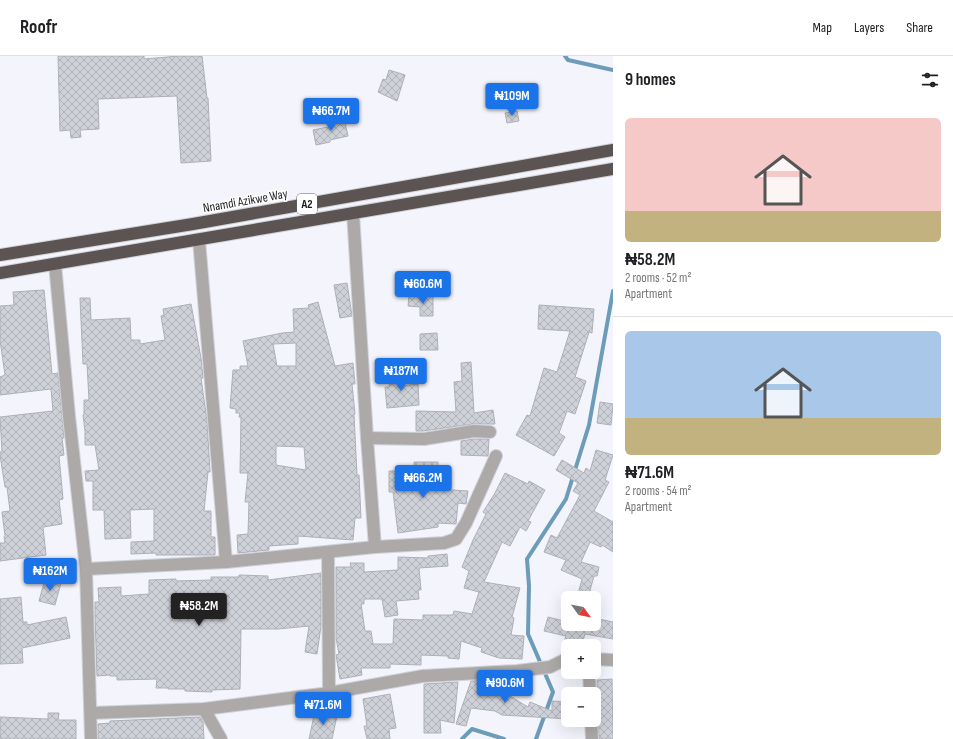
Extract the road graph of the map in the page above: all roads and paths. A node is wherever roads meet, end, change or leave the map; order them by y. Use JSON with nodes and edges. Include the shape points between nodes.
{"nodes":[{"id":1,"x":613,"y":150,"type":"edge"},
{"id":2,"x":613,"y":169,"type":"edge"},
{"id":3,"x":353,"y":213,"type":"junction"},
{"id":4,"x":199,"y":240,"type":"junction"},
{"id":5,"x":0,"y":255,"type":"edge"},
{"id":6,"x":55,"y":264,"type":"junction"},
{"id":7,"x":0,"y":273,"type":"edge"},
{"id":8,"x":490,"y":432,"type":"dead end"},
{"id":9,"x":367,"y":438,"type":"junction"},
{"id":10,"x":496,"y":456,"type":"dead end"},
{"id":11,"x":375,"y":547,"type":"junction"},
{"id":12,"x":328,"y":552,"type":"junction"},
{"id":13,"x":226,"y":562,"type":"junction"},
{"id":14,"x":86,"y":569,"type":"junction"},
{"id":15,"x":601,"y":659,"type":"edge"},
{"id":16,"x":613,"y":660,"type":"edge"},
{"id":17,"x":561,"y":662,"type":"edge"},
{"id":18,"x":329,"y":693,"type":"junction"},
{"id":19,"x":204,"y":709,"type":"junction"},
{"id":20,"x":91,"y":713,"type":"junction"},
{"id":21,"x":591,"y":727,"type":"edge"},
{"id":22,"x":91,"y":739,"type":"edge"},
{"id":23,"x":221,"y":739,"type":"edge"},
{"id":24,"x":592,"y":739,"type":"edge"}],
"edges":[{"from":1,"to":5,"type":"highway","name":"Nnamdi Azikwe Way","number":"A2","via":[[193,224]]},
{"from":2,"to":3,"type":"highway","number":"A2"},
{"from":3,"to":4,"type":"highway","number":"A2"},
{"from":3,"to":9,"type":"street"},
{"from":4,"to":6,"type":"highway","number":"A2"},
{"from":4,"to":13,"type":"street"},
{"from":6,"to":7,"type":"highway","number":"A2"},
{"from":6,"to":14,"type":"street"},
{"from":8,"to":9,"type":"street","via":[[474,431],[424,439]]},
{"from":9,"to":11,"type":"street"},
{"from":10,"to":11,"type":"street","via":[[466,523],[456,539],[444,543]]},
{"from":11,"to":12,"type":"street"},
{"from":12,"to":13,"type":"street"},
{"from":12,"to":18,"type":"street"},
{"from":13,"to":14,"type":"street"},
{"from":14,"to":20,"type":"street"},
{"from":15,"to":16,"type":"street"},
{"from":17,"to":18,"type":"street","via":[[550,667],[517,671],[423,676]]},
{"from":18,"to":19,"type":"street"},
{"from":19,"to":20,"type":"street"},
{"from":19,"to":23,"type":"street"},
{"from":20,"to":22,"type":"street"},
{"from":21,"to":24,"type":"street"}]}
